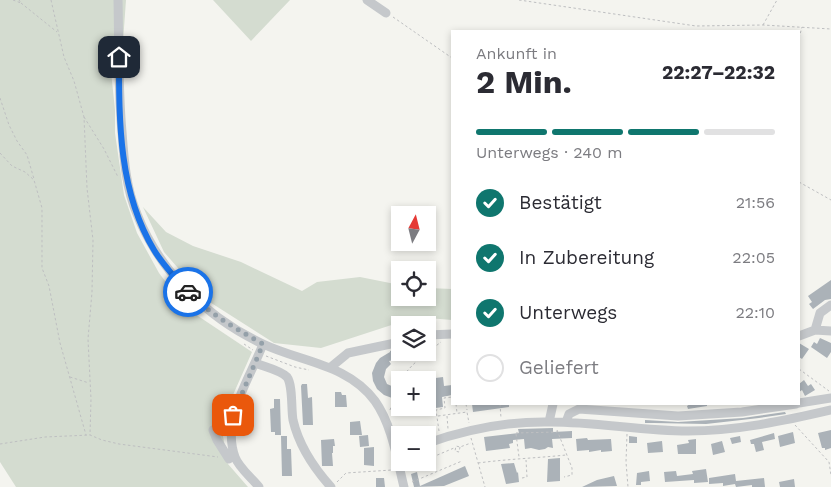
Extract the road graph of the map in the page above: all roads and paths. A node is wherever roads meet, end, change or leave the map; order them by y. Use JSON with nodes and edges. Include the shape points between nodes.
{"nodes":[{"id":1,"x":13,"y":0,"type":"edge"},
{"id":2,"x":19,"y":0,"type":"edge"},
{"id":3,"x":51,"y":0,"type":"edge"},
{"id":4,"x":118,"y":0,"type":"edge"},
{"id":5,"x":367,"y":0,"type":"edge"},
{"id":6,"x":519,"y":0,"type":"edge"},
{"id":7,"x":777,"y":0,"type":"edge"},
{"id":8,"x":21,"y":3,"type":"junction"},
{"id":9,"x":386,"y":12,"type":"joint"},
{"id":10,"x":763,"y":25,"type":"junction"},
{"id":11,"x":803,"y":26,"type":"junction"},
{"id":12,"x":831,"y":29,"type":"edge"},
{"id":13,"x":58,"y":32,"type":"junction"},
{"id":14,"x":800,"y":35,"type":"edge"},
{"id":15,"x":451,"y":57,"type":"edge"},
{"id":16,"x":0,"y":98,"type":"edge"},
{"id":17,"x":84,"y":117,"type":"junction"},
{"id":18,"x":0,"y":153,"type":"edge"},
{"id":19,"x":34,"y":180,"type":"junction"},
{"id":20,"x":121,"y":183,"type":"dead end"},
{"id":21,"x":800,"y":183,"type":"edge"},
{"id":22,"x":831,"y":200,"type":"edge"},
{"id":23,"x":831,"y":305,"type":"edge"},
{"id":24,"x":814,"y":330,"type":"junction"},
{"id":25,"x":831,"y":330,"type":"edge"},
{"id":26,"x":451,"y":334,"type":"edge"},
{"id":27,"x":436,"y":335,"type":"edge"},
{"id":28,"x":451,"y":335,"type":"edge"},
{"id":29,"x":800,"y":336,"type":"edge"},
{"id":30,"x":263,"y":344,"type":"junction"},
{"id":31,"x":391,"y":344,"type":"edge"},
{"id":32,"x":259,"y":354,"type":"junction"},
{"id":33,"x":255,"y":363,"type":"junction"},
{"id":34,"x":332,"y":367,"type":"junction"},
{"id":35,"x":311,"y":370,"type":"dead end"},
{"id":36,"x":407,"y":371,"type":"edge"},
{"id":37,"x":800,"y":371,"type":"edge"},
{"id":38,"x":69,"y":377,"type":"junction"},
{"id":39,"x":90,"y":383,"type":"junction"},
{"id":40,"x":831,"y":392,"type":"edge"},
{"id":41,"x":451,"y":398,"type":"edge"},
{"id":42,"x":831,"y":398,"type":"edge"},
{"id":43,"x":800,"y":404,"type":"edge"},
{"id":44,"x":456,"y":405,"type":"edge"},
{"id":45,"x":466,"y":405,"type":"edge"},
{"id":46,"x":500,"y":405,"type":"edge"},
{"id":47,"x":553,"y":405,"type":"edge"},
{"id":48,"x":791,"y":405,"type":"edge"},
{"id":49,"x":391,"y":409,"type":"edge"},
{"id":50,"x":831,"y":410,"type":"edge"},
{"id":51,"x":390,"y":412,"type":"dead end"},
{"id":52,"x":468,"y":412,"type":"junction"},
{"id":53,"x":457,"y":413,"type":"junction"},
{"id":54,"x":447,"y":415,"type":"junction"},
{"id":55,"x":437,"y":417,"type":"junction"},
{"id":56,"x":790,"y":420,"type":"junction"},
{"id":57,"x":557,"y":422,"type":"junction"},
{"id":58,"x":515,"y":423,"type":"junction"},
{"id":59,"x":502,"y":424,"type":"junction"},
{"id":60,"x":627,"y":428,"type":"junction"},
{"id":61,"x":213,"y":430,"type":"dead end"},
{"id":62,"x":470,"y":430,"type":"junction"},
{"id":63,"x":557,"y":432,"type":"junction"},
{"id":64,"x":516,"y":433,"type":"junction"},
{"id":65,"x":86,"y":435,"type":"junction"},
{"id":66,"x":90,"y":435,"type":"junction"},
{"id":67,"x":391,"y":435,"type":"edge"},
{"id":68,"x":444,"y":437,"type":"junction"},
{"id":69,"x":436,"y":440,"type":"edge"},
{"id":70,"x":472,"y":443,"type":"junction"},
{"id":71,"x":0,"y":444,"type":"edge"},
{"id":72,"x":460,"y":447,"type":"junction"},
{"id":73,"x":454,"y":448,"type":"junction"},
{"id":74,"x":566,"y":454,"type":"junction"},
{"id":75,"x":436,"y":456,"type":"edge"},
{"id":76,"x":519,"y":458,"type":"junction"},
{"id":77,"x":229,"y":459,"type":"joint"},
{"id":78,"x":526,"y":459,"type":"junction"},
{"id":79,"x":462,"y":461,"type":"dead end"},
{"id":80,"x":478,"y":463,"type":"junction"},
{"id":81,"x":400,"y":471,"type":"joint"},
{"id":82,"x":831,"y":475,"type":"edge"},
{"id":83,"x":564,"y":477,"type":"dead end"},
{"id":84,"x":522,"y":478,"type":"dead end"},
{"id":85,"x":414,"y":481,"type":"dead end"},
{"id":86,"x":259,"y":487,"type":"edge"},
{"id":87,"x":331,"y":487,"type":"edge"},
{"id":88,"x":404,"y":487,"type":"edge"},
{"id":89,"x":485,"y":487,"type":"edge"},
{"id":90,"x":628,"y":487,"type":"edge"}],
"edges":[{"from":1,"to":8,"type":"path"},
{"from":2,"to":8,"type":"path"},
{"from":3,"to":13,"type":"path"},
{"from":4,"to":30,"type":"street","via":[[119,95],[125,172],[136,213],[154,251],[188,292],[231,326]]},
{"from":5,"to":9,"type":"street"},
{"from":6,"to":10,"type":"path","via":[[696,26]]},
{"from":7,"to":10,"type":"path"},
{"from":8,"to":13,"type":"path"},
{"from":9,"to":15,"type":"path"},
{"from":10,"to":11,"type":"path"},
{"from":11,"to":12,"type":"path"},
{"from":11,"to":14,"type":"path"},
{"from":13,"to":17,"type":"path"},
{"from":16,"to":19,"type":"path","via":[[9,126],[27,155]]},
{"from":17,"to":20,"type":"path"},
{"from":17,"to":39,"type":"path","via":[[93,240],[88,339]]},
{"from":18,"to":19,"type":"path","via":[[12,166]]},
{"from":19,"to":38,"type":"path","via":[[42,208],[42,268]]},
{"from":21,"to":22,"type":"path"},
{"from":23,"to":24,"type":"street","via":[[820,313]]},
{"from":24,"to":25,"type":"street"},
{"from":24,"to":29,"type":"street"},
{"from":26,"to":27,"type":"street"},
{"from":28,"to":36,"type":"path"},
{"from":30,"to":32,"type":"street"},
{"from":30,"to":34,"type":"street"},
{"from":31,"to":34,"type":"street","via":[[348,353]]},
{"from":32,"to":33,"type":"street"},
{"from":32,"to":35,"type":"path"},
{"from":33,"to":86,"type":"street","via":[[233,415],[231,438],[236,459]]},
{"from":33,"to":87,"type":"street","via":[[286,376],[292,417],[303,449],[315,470]]},
{"from":34,"to":67,"type":"street","via":[[353,380],[375,401]]},
{"from":37,"to":40,"type":"path"},
{"from":38,"to":39,"type":"path"},
{"from":38,"to":65,"type":"path"},
{"from":39,"to":66,"type":"path"},
{"from":41,"to":55,"type":"path","via":[[444,398],[445,408],[436,410]]},
{"from":42,"to":43,"type":"street"},
{"from":44,"to":53,"type":"path"},
{"from":45,"to":52,"type":"path"},
{"from":46,"to":59,"type":"path"},
{"from":47,"to":57,"type":"street"},
{"from":48,"to":57,"type":"street","via":[[678,416],[579,409]]},
{"from":49,"to":51,"type":"path"},
{"from":50,"to":56,"type":"street"},
{"from":52,"to":53,"type":"path"},
{"from":52,"to":62,"type":"path"},
{"from":53,"to":54,"type":"path"},
{"from":54,"to":55,"type":"path"},
{"from":54,"to":68,"type":"path"},
{"from":55,"to":68,"type":"path"},
{"from":56,"to":60,"type":"street","via":[[704,430]]},
{"from":56,"to":82,"type":"path","via":[[829,462]]},
{"from":57,"to":58,"type":"street"},
{"from":57,"to":60,"type":"street"},
{"from":57,"to":63,"type":"path"},
{"from":58,"to":59,"type":"street"},
{"from":58,"to":64,"type":"path"},
{"from":59,"to":62,"type":"street"},
{"from":60,"to":90,"type":"path"},
{"from":61,"to":77,"type":"street"},
{"from":62,"to":68,"type":"street"},
{"from":62,"to":70,"type":"path"},
{"from":63,"to":64,"type":"path"},
{"from":63,"to":74,"type":"path"},
{"from":64,"to":76,"type":"path"},
{"from":65,"to":66,"type":"path"},
{"from":65,"to":71,"type":"path"},
{"from":66,"to":77,"type":"path","via":[[119,444]]},
{"from":68,"to":69,"type":"street"},
{"from":70,"to":72,"type":"path"},
{"from":70,"to":80,"type":"path"},
{"from":72,"to":73,"type":"path"},
{"from":72,"to":73,"type":"path","via":[[459,452]]},
{"from":73,"to":75,"type":"path"},
{"from":74,"to":78,"type":"path"},
{"from":74,"to":83,"type":"path","via":[[572,475]]},
{"from":76,"to":78,"type":"path"},
{"from":76,"to":80,"type":"path"},
{"from":78,"to":84,"type":"path","via":[[527,477]]},
{"from":79,"to":85,"type":"path"},
{"from":80,"to":89,"type":"path"},
{"from":81,"to":87,"type":"path","via":[[346,473]]},
{"from":81,"to":88,"type":"street"}]}
